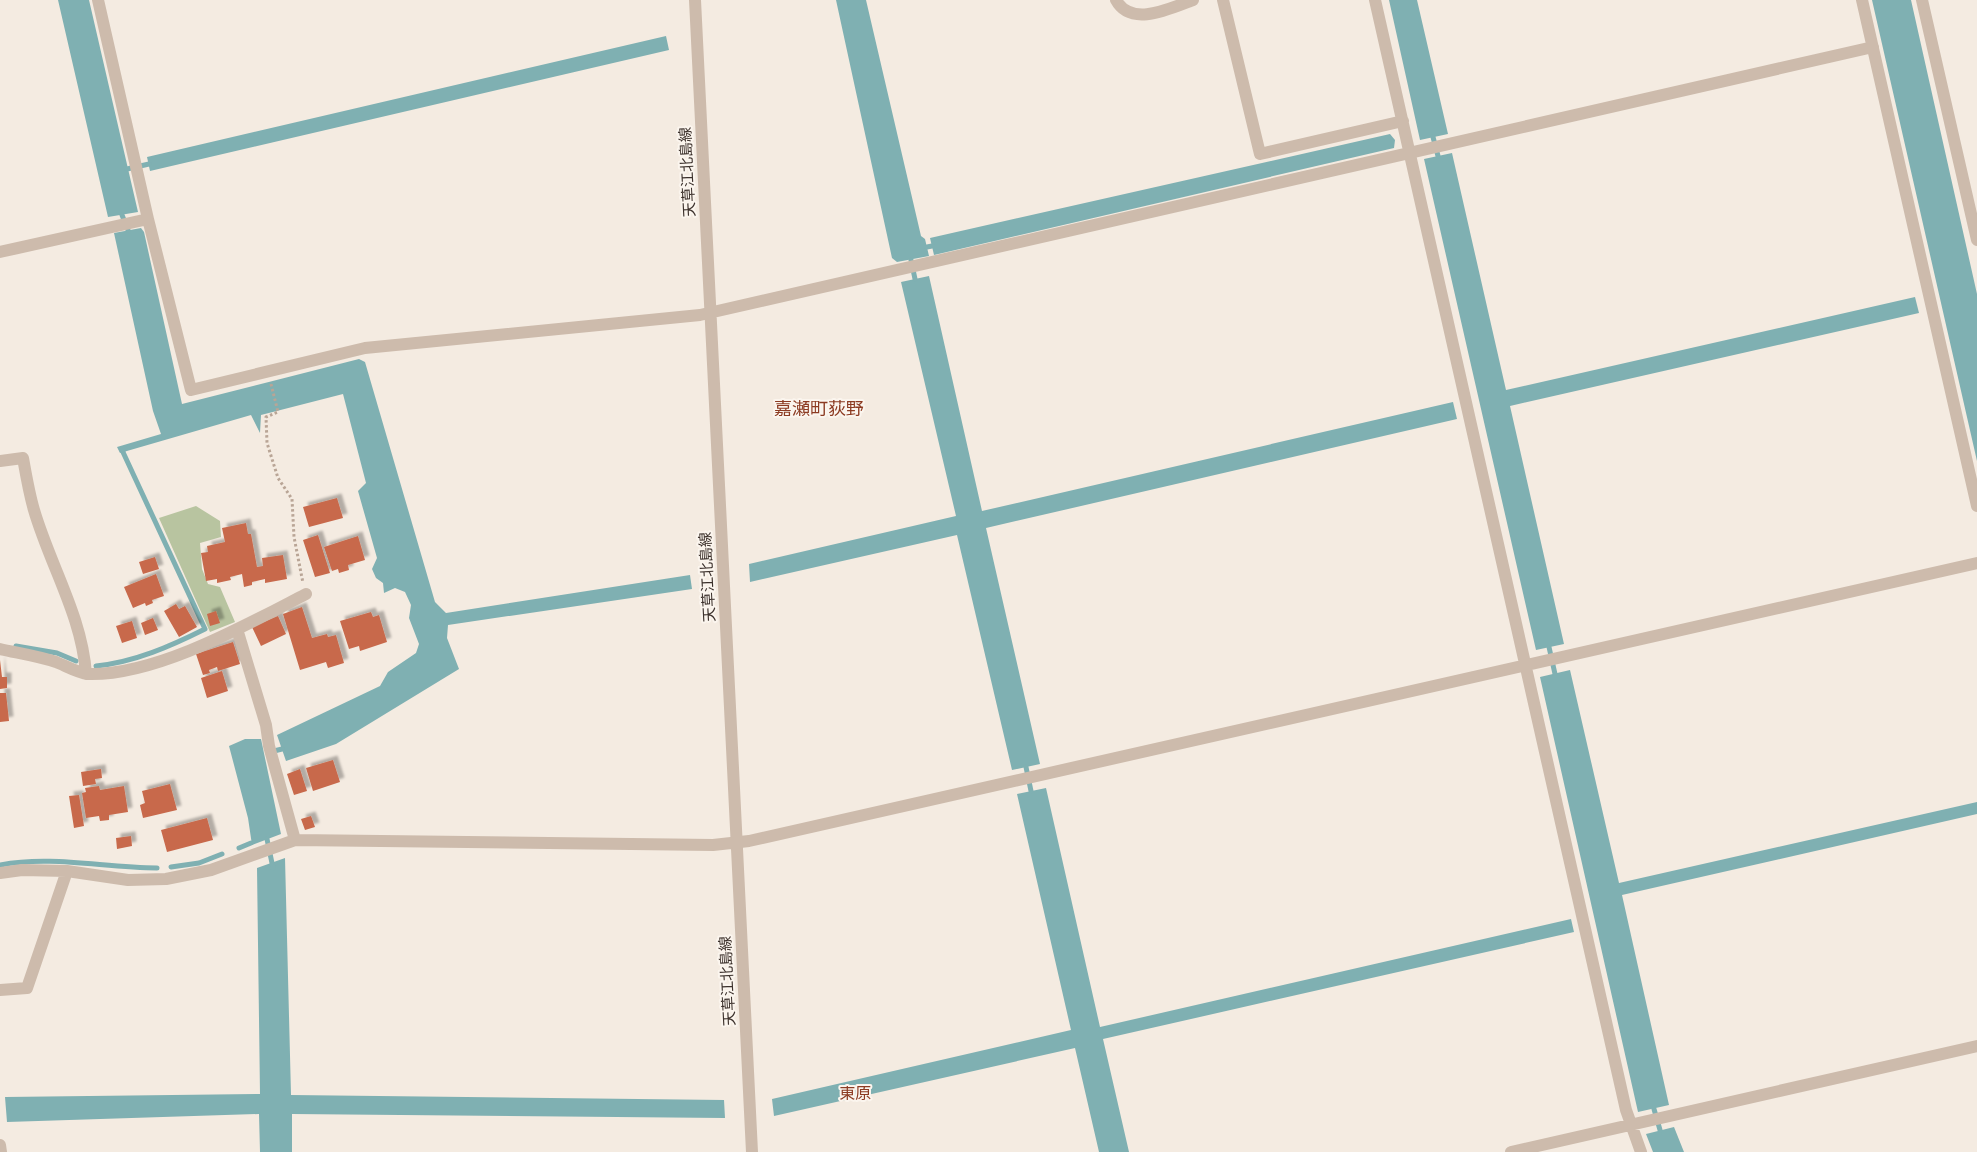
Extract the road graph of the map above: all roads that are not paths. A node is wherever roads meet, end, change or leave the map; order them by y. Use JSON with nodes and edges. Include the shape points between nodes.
{"nodes":[{"id":1,"x":98,"y":0,"type":"edge"},
{"id":2,"x":695,"y":0,"type":"edge"},
{"id":3,"x":1116,"y":0,"type":"edge"},
{"id":4,"x":1193,"y":0,"type":"edge"},
{"id":5,"x":1223,"y":0,"type":"edge"},
{"id":6,"x":1375,"y":0,"type":"edge"},
{"id":7,"x":1862,"y":0,"type":"edge"},
{"id":8,"x":1922,"y":0,"type":"edge"},
{"id":9,"x":1873,"y":47,"type":"junction"},
{"id":10,"x":1403,"y":122,"type":"junction"},
{"id":11,"x":1410,"y":152,"type":"junction"},
{"id":12,"x":148,"y":219,"type":"junction"},
{"id":13,"x":1977,"y":240,"type":"edge"},
{"id":14,"x":0,"y":252,"type":"edge"},
{"id":15,"x":710,"y":313,"type":"junction"},
{"id":16,"x":0,"y":461,"type":"edge"},
{"id":17,"x":1977,"y":506,"type":"edge"},
{"id":18,"x":1977,"y":563,"type":"edge"},
{"id":19,"x":306,"y":594,"type":"road end"},
{"id":20,"x":237,"y":629,"type":"junction"},
{"id":21,"x":0,"y":649,"type":"edge"},
{"id":22,"x":1526,"y":666,"type":"junction"},
{"id":23,"x":86,"y":674,"type":"junction"},
{"id":24,"x":295,"y":840,"type":"junction"},
{"id":25,"x":737,"y":843,"type":"junction"},
{"id":26,"x":67,"y":871,"type":"junction"},
{"id":27,"x":0,"y":873,"type":"edge"},
{"id":28,"x":0,"y":990,"type":"edge"},
{"id":29,"x":1977,"y":1046,"type":"edge"},
{"id":30,"x":1631,"y":1125,"type":"junction"},
{"id":31,"x":0,"y":1145,"type":"edge"},
{"id":32,"x":1,"y":1152,"type":"edge"},
{"id":33,"x":752,"y":1152,"type":"edge"},
{"id":34,"x":1511,"y":1152,"type":"edge"},
{"id":35,"x":1641,"y":1152,"type":"edge"}],
"edges":[{"from":1,"to":12,"type":"street"},
{"from":2,"to":15,"type":"street","name":"天草江北島線"},
{"from":3,"to":4,"type":"street","via":[[1120,7],[1137,15],[1159,12]]},
{"from":5,"to":10,"type":"street","via":[[1260,154]]},
{"from":6,"to":10,"type":"street"},
{"from":7,"to":9,"type":"street"},
{"from":8,"to":13,"type":"street"},
{"from":9,"to":11,"type":"street"},
{"from":9,"to":17,"type":"street"},
{"from":10,"to":11,"type":"street"},
{"from":11,"to":15,"type":"street"},
{"from":11,"to":22,"type":"street"},
{"from":12,"to":14,"type":"street"},
{"from":12,"to":15,"type":"street","via":[[191,390],[365,348],[688,318]]},
{"from":15,"to":25,"type":"street","name":"天草江北島線"},
{"from":16,"to":23,"type":"street","via":[[22,458],[34,510],[72,610]]},
{"from":18,"to":22,"type":"street"},
{"from":19,"to":20,"type":"street"},
{"from":20,"to":23,"type":"street","via":[[138,668]]},
{"from":20,"to":24,"type":"street","via":[[266,725]]},
{"from":21,"to":23,"type":"street","via":[[55,662]]},
{"from":22,"to":25,"type":"street"},
{"from":22,"to":30,"type":"street"},
{"from":24,"to":25,"type":"street"},
{"from":24,"to":26,"type":"street","via":[[211,870],[166,879],[128,880]]},
{"from":25,"to":33,"type":"street","name":"天草江北島線"},
{"from":26,"to":27,"type":"street"},
{"from":26,"to":28,"type":"street","via":[[27,988]]},
{"from":29,"to":30,"type":"street"},
{"from":30,"to":34,"type":"street"},
{"from":30,"to":35,"type":"street"},
{"from":31,"to":32,"type":"street"}]}
